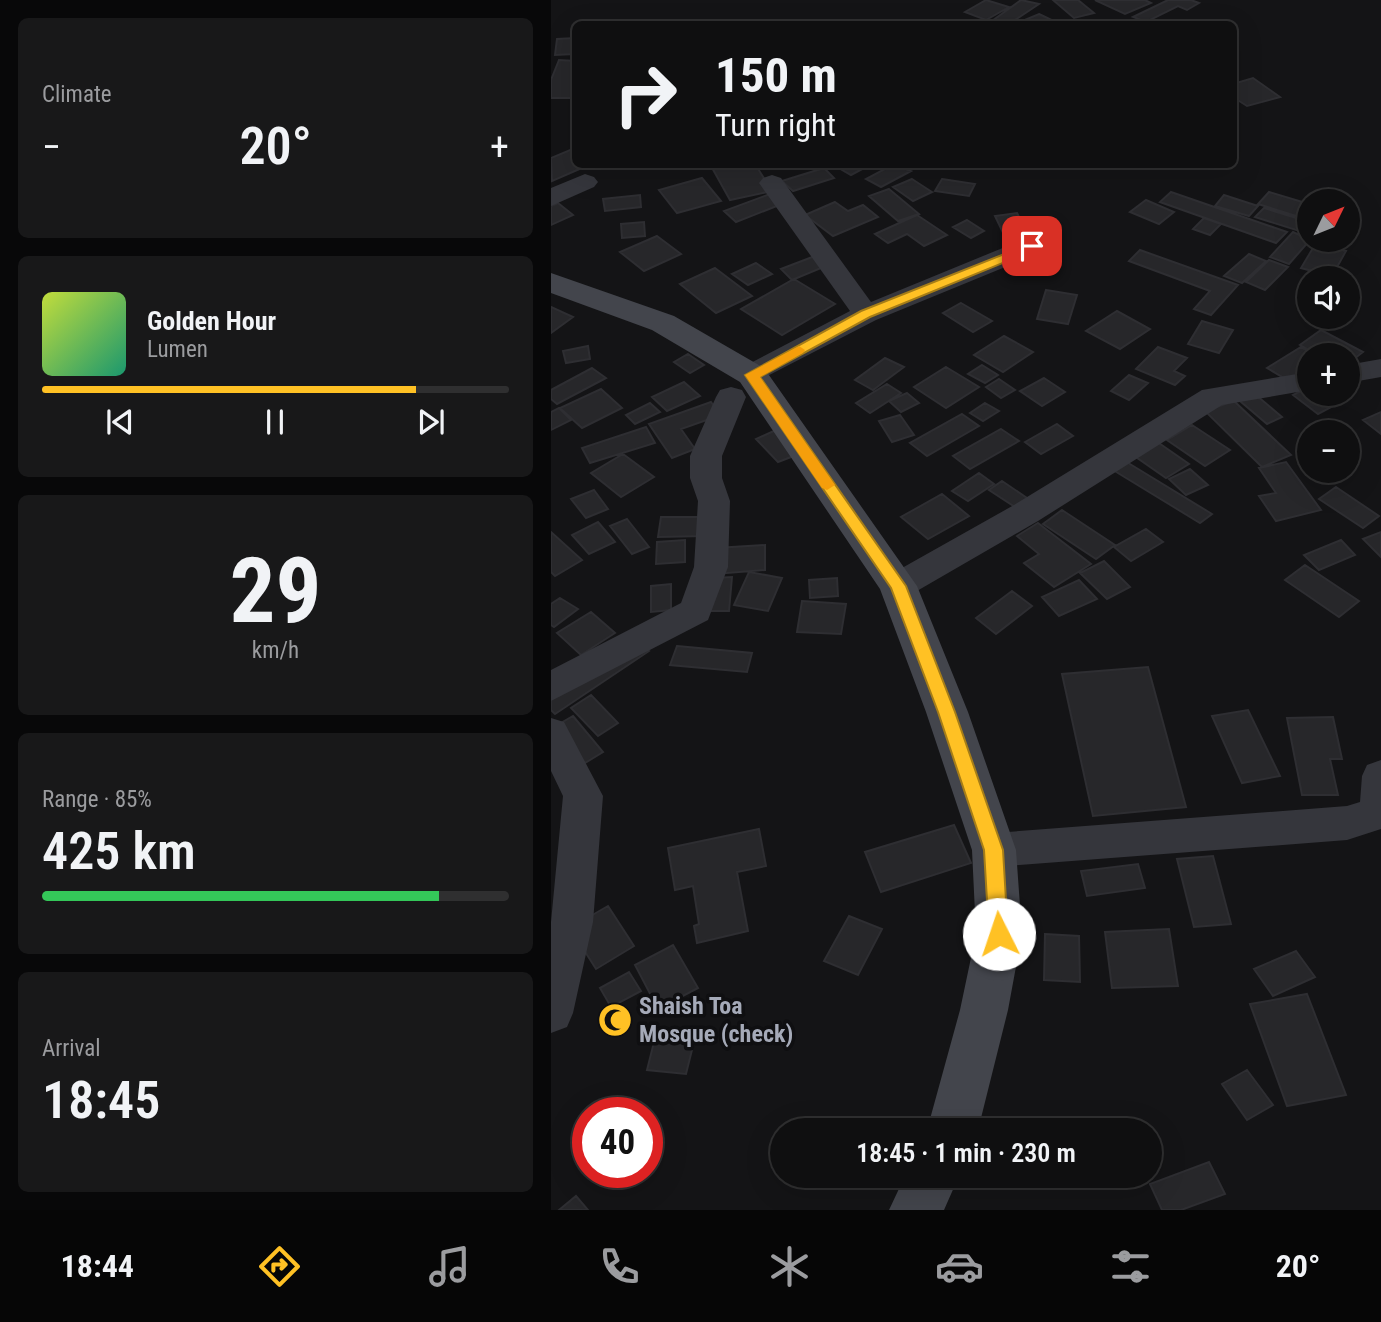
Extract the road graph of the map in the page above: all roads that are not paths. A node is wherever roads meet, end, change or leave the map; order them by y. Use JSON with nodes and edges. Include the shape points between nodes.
{"nodes":[{"id":1,"x":585,"y":182,"type":"dead end"},
{"id":2,"x":772,"y":183,"type":"dead end"},
{"id":3,"x":551,"y":198,"type":"edge"},
{"id":4,"x":1032,"y":246,"type":"dead end"},
{"id":5,"x":551,"y":282,"type":"edge"},
{"id":6,"x":866,"y":314,"type":"junction"},
{"id":7,"x":1381,"y":368,"type":"edge"},
{"id":8,"x":1360,"y":372,"type":"edge"},
{"id":9,"x":1297,"y":383,"type":"edge"},
{"id":10,"x":742,"y":386,"type":"junction"},
{"id":11,"x":898,"y":586,"type":"junction"},
{"id":12,"x":551,"y":687,"type":"edge"},
{"id":13,"x":551,"y":733,"type":"edge"},
{"id":14,"x":1381,"y":776,"type":"edge"},
{"id":15,"x":994,"y":850,"type":"junction"},
{"id":16,"x":561,"y":923,"type":"edge"},
{"id":17,"x":551,"y":1013,"type":"edge"},
{"id":18,"x":956,"y":1118,"type":"edge"},
{"id":19,"x":927,"y":1188,"type":"edge"},
{"id":20,"x":916,"y":1210,"type":"edge"}],
"edges":[{"from":1,"to":3,"type":"street"},
{"from":2,"to":6,"type":"street"},
{"from":4,"to":6,"type":"street"},
{"from":5,"to":10,"type":"street","via":[[662,323]]},
{"from":6,"to":10,"type":"street"},
{"from":7,"to":8,"type":"street"},
{"from":9,"to":11,"type":"street","via":[[1213,397]]},
{"from":10,"to":11,"type":"street"},
{"from":10,"to":12,"type":"street","via":[[706,456],[706,478],[714,501],[711,567],[696,611]]},
{"from":11,"to":15,"type":"street"},
{"from":13,"to":16,"type":"street","via":[[583,796]]},
{"from":14,"to":15,"type":"street","via":[[1379,813],[1347,823]]},
{"from":15,"to":18,"type":"street","via":[[999,934]]},
{"from":16,"to":17,"type":"street"},
{"from":19,"to":20,"type":"street"}]}
